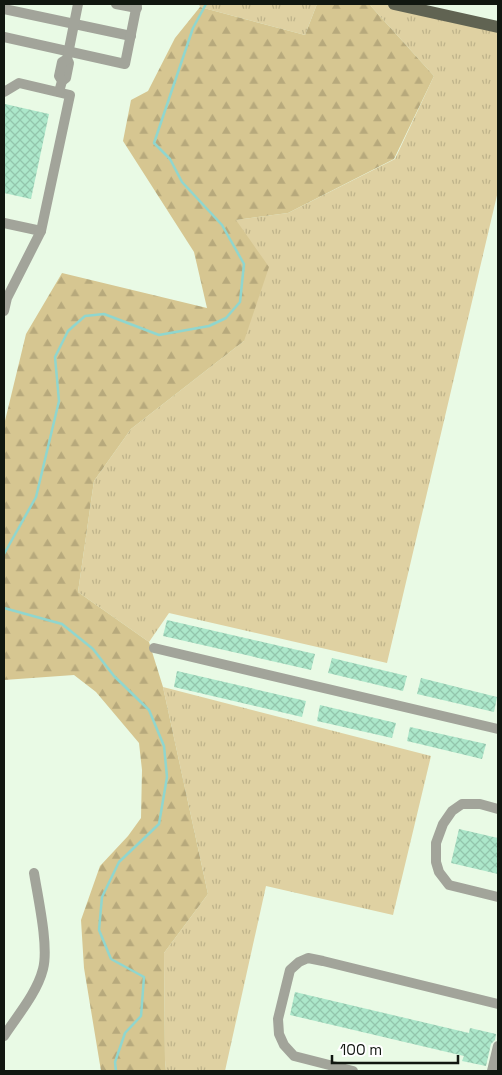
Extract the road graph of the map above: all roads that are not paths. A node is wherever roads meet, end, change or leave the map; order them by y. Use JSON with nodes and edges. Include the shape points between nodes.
{"nodes":[{"id":1,"x":78,"y":4,"type":"edge"},
{"id":2,"x":116,"y":4,"type":"edge"},
{"id":3,"x":394,"y":4,"type":"edge"},
{"id":4,"x":137,"y":6,"type":"edge"},
{"id":5,"x":4,"y":9,"type":"edge"},
{"id":6,"x":74,"y":24,"type":"junction"},
{"id":7,"x":498,"y":27,"type":"edge"},
{"id":8,"x":131,"y":36,"type":"junction"},
{"id":9,"x":4,"y":37,"type":"edge"},
{"id":10,"x":67,"y":55,"type":"junction"},
{"id":11,"x":4,"y":92,"type":"edge"},
{"id":12,"x":59,"y":92,"type":"junction"},
{"id":13,"x":4,"y":223,"type":"edge"},
{"id":14,"x":41,"y":231,"type":"junction"},
{"id":15,"x":4,"y":311,"type":"edge"},
{"id":16,"x":154,"y":648,"type":"dead end"},
{"id":17,"x":498,"y":729,"type":"edge"},
{"id":18,"x":498,"y":809,"type":"edge"},
{"id":19,"x":34,"y":873,"type":"dead end"},
{"id":20,"x":498,"y":897,"type":"edge"},
{"id":21,"x":498,"y":1004,"type":"edge"},
{"id":22,"x":4,"y":1036,"type":"edge"},
{"id":23,"x":498,"y":1046,"type":"edge"},
{"id":24,"x":353,"y":1071,"type":"edge"},
{"id":25,"x":492,"y":1071,"type":"edge"}],
"edges":[{"from":1,"to":6,"type":"lane"},
{"from":2,"to":4,"type":"lane"},
{"from":3,"to":7,"type":"main road"},
{"from":4,"to":8,"type":"lane"},
{"from":5,"to":6,"type":"lane"},
{"from":6,"to":8,"type":"lane"},
{"from":6,"to":10,"type":"lane"},
{"from":8,"to":10,"type":"lane","via":[[125,64]]},
{"from":9,"to":10,"type":"lane"},
{"from":10,"to":12,"type":"lane","via":[[70,63]]},
{"from":11,"to":12,"type":"lane","via":[[19,83]]},
{"from":12,"to":14,"type":"lane","via":[[70,95]]},
{"from":13,"to":14,"type":"lane"},
{"from":14,"to":15,"type":"lane","via":[[7,298]]},
{"from":16,"to":17,"type":"lane"},
{"from":18,"to":20,"type":"lane","via":[[462,804],[452,811],[436,843],[436,862],[449,885]]},
{"from":19,"to":22,"type":"lane","via":[[45,950],[44,967],[28,1001]]},
{"from":21,"to":24,"type":"lane","via":[[323,961],[308,958],[299,962],[290,970],[278,1019],[284,1045],[294,1056]]},
{"from":23,"to":25,"type":"lane"}]}
